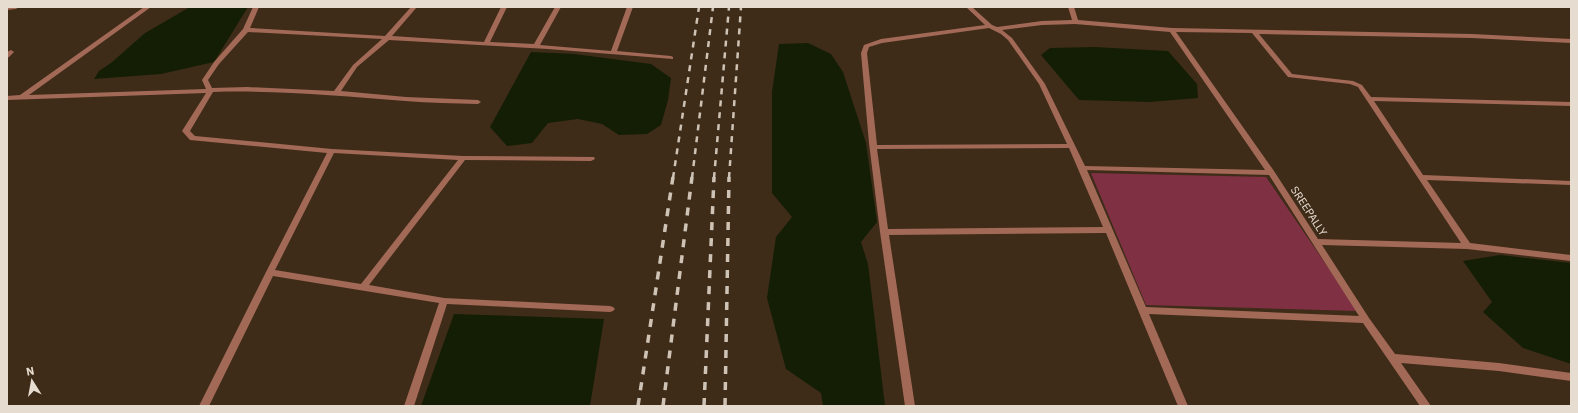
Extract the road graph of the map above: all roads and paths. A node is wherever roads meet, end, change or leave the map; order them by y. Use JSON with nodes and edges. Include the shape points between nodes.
{"nodes":[{"id":1,"x":16,"y":7,"type":"edge"},
{"id":2,"x":148,"y":7,"type":"edge"},
{"id":3,"x":256,"y":7,"type":"edge"},
{"id":4,"x":414,"y":7,"type":"edge"},
{"id":5,"x":504,"y":7,"type":"edge"},
{"id":6,"x":558,"y":7,"type":"edge"},
{"id":7,"x":630,"y":7,"type":"edge"},
{"id":8,"x":969,"y":7,"type":"edge"},
{"id":9,"x":1071,"y":7,"type":"edge"},
{"id":10,"x":7,"y":8,"type":"edge"},
{"id":11,"x":1075,"y":22,"type":"junction"},
{"id":12,"x":994,"y":28,"type":"junction"},
{"id":13,"x":246,"y":30,"type":"junction"},
{"id":14,"x":1172,"y":30,"type":"junction"},
{"id":15,"x":1254,"y":32,"type":"junction"},
{"id":16,"x":386,"y":39,"type":"junction"},
{"id":17,"x":1571,"y":41,"type":"edge"},
{"id":18,"x":486,"y":43,"type":"junction"},
{"id":19,"x":536,"y":47,"type":"junction"},
{"id":20,"x":613,"y":53,"type":"junction"},
{"id":21,"x":671,"y":58,"type":"dead end"},
{"id":22,"x":210,"y":91,"type":"junction"},
{"id":23,"x":336,"y":93,"type":"junction"},
{"id":24,"x":21,"y":97,"type":"junction"},
{"id":25,"x":7,"y":98,"type":"edge"},
{"id":26,"x":1370,"y":99,"type":"junction"},
{"id":27,"x":478,"y":102,"type":"dead end"},
{"id":28,"x":1571,"y":104,"type":"edge"},
{"id":29,"x":1071,"y":146,"type":"junction"},
{"id":30,"x":874,"y":147,"type":"junction"},
{"id":31,"x":332,"y":151,"type":"junction"},
{"id":32,"x":463,"y":158,"type":"junction"},
{"id":33,"x":591,"y":159,"type":"dead end"},
{"id":34,"x":1082,"y":168,"type":"junction"},
{"id":35,"x":1271,"y":173,"type":"junction"},
{"id":36,"x":1422,"y":177,"type":"junction"},
{"id":37,"x":1571,"y":183,"type":"edge"},
{"id":38,"x":1108,"y":230,"type":"junction"},
{"id":39,"x":884,"y":232,"type":"junction"},
{"id":40,"x":1315,"y":242,"type":"junction"},
{"id":41,"x":1467,"y":246,"type":"junction"},
{"id":42,"x":1571,"y":258,"type":"edge"},
{"id":43,"x":270,"y":272,"type":"junction"},
{"id":44,"x":363,"y":288,"type":"junction"},
{"id":45,"x":444,"y":301,"type":"junction"},
{"id":46,"x":610,"y":309,"type":"dead end"},
{"id":47,"x":1143,"y":310,"type":"junction"},
{"id":48,"x":1366,"y":320,"type":"junction"},
{"id":49,"x":1392,"y":358,"type":"junction"},
{"id":50,"x":1571,"y":377,"type":"edge"},
{"id":51,"x":204,"y":406,"type":"edge"},
{"id":52,"x":409,"y":406,"type":"edge"},
{"id":53,"x":910,"y":406,"type":"edge"},
{"id":54,"x":1184,"y":406,"type":"edge"},
{"id":55,"x":1426,"y":406,"type":"edge"}],
"edges":[{"from":1,"to":10,"type":"street"},
{"from":2,"to":24,"type":"street"},
{"from":3,"to":13,"type":"street"},
{"from":4,"to":16,"type":"street"},
{"from":5,"to":18,"type":"street"},
{"from":6,"to":19,"type":"street"},
{"from":7,"to":20,"type":"street"},
{"from":8,"to":12,"type":"street"},
{"from":9,"to":11,"type":"street"},
{"from":11,"to":12,"type":"street"},
{"from":11,"to":14,"type":"street"},
{"from":12,"to":29,"type":"street","via":[[1010,39],[1042,84]]},
{"from":12,"to":30,"type":"street","via":[[881,41],[866,46],[864,53]]},
{"from":13,"to":16,"type":"street"},
{"from":13,"to":22,"type":"street","via":[[216,63],[205,80]]},
{"from":14,"to":15,"type":"street"},
{"from":14,"to":35,"type":"street","name":"SREEPALLY"},
{"from":15,"to":17,"type":"street","via":[[1472,36]]},
{"from":15,"to":26,"type":"street","via":[[1287,75],[1357,83]]},
{"from":16,"to":18,"type":"street"},
{"from":16,"to":23,"type":"street","via":[[355,66]]},
{"from":18,"to":19,"type":"street"},
{"from":19,"to":20,"type":"street"},
{"from":20,"to":21,"type":"street"},
{"from":22,"to":23,"type":"street"},
{"from":22,"to":24,"type":"street"},
{"from":22,"to":31,"type":"street","via":[[186,131],[193,138]]},
{"from":23,"to":27,"type":"street"},
{"from":24,"to":25,"type":"street"},
{"from":26,"to":28,"type":"street"},
{"from":26,"to":36,"type":"street"},
{"from":29,"to":30,"type":"street"},
{"from":29,"to":34,"type":"street"},
{"from":30,"to":39,"type":"street"},
{"from":31,"to":32,"type":"street"},
{"from":31,"to":43,"type":"street"},
{"from":32,"to":33,"type":"street"},
{"from":32,"to":44,"type":"street"},
{"from":34,"to":35,"type":"street"},
{"from":34,"to":38,"type":"street"},
{"from":35,"to":40,"type":"street","name":"SREEPALLY"},
{"from":36,"to":37,"type":"street"},
{"from":36,"to":41,"type":"street"},
{"from":38,"to":39,"type":"street"},
{"from":38,"to":47,"type":"street"},
{"from":39,"to":53,"type":"street"},
{"from":40,"to":41,"type":"street"},
{"from":40,"to":48,"type":"street","name":"SREEPALLY"},
{"from":41,"to":42,"type":"street"},
{"from":43,"to":44,"type":"street"},
{"from":43,"to":51,"type":"street"},
{"from":44,"to":45,"type":"street"},
{"from":45,"to":46,"type":"street"},
{"from":45,"to":52,"type":"street"},
{"from":47,"to":48,"type":"street"},
{"from":47,"to":54,"type":"street"},
{"from":48,"to":49,"type":"street","name":"SREEPALLY"},
{"from":49,"to":50,"type":"street","via":[[1499,367]]},
{"from":49,"to":55,"type":"street","name":"SREEPALLY"}]}
